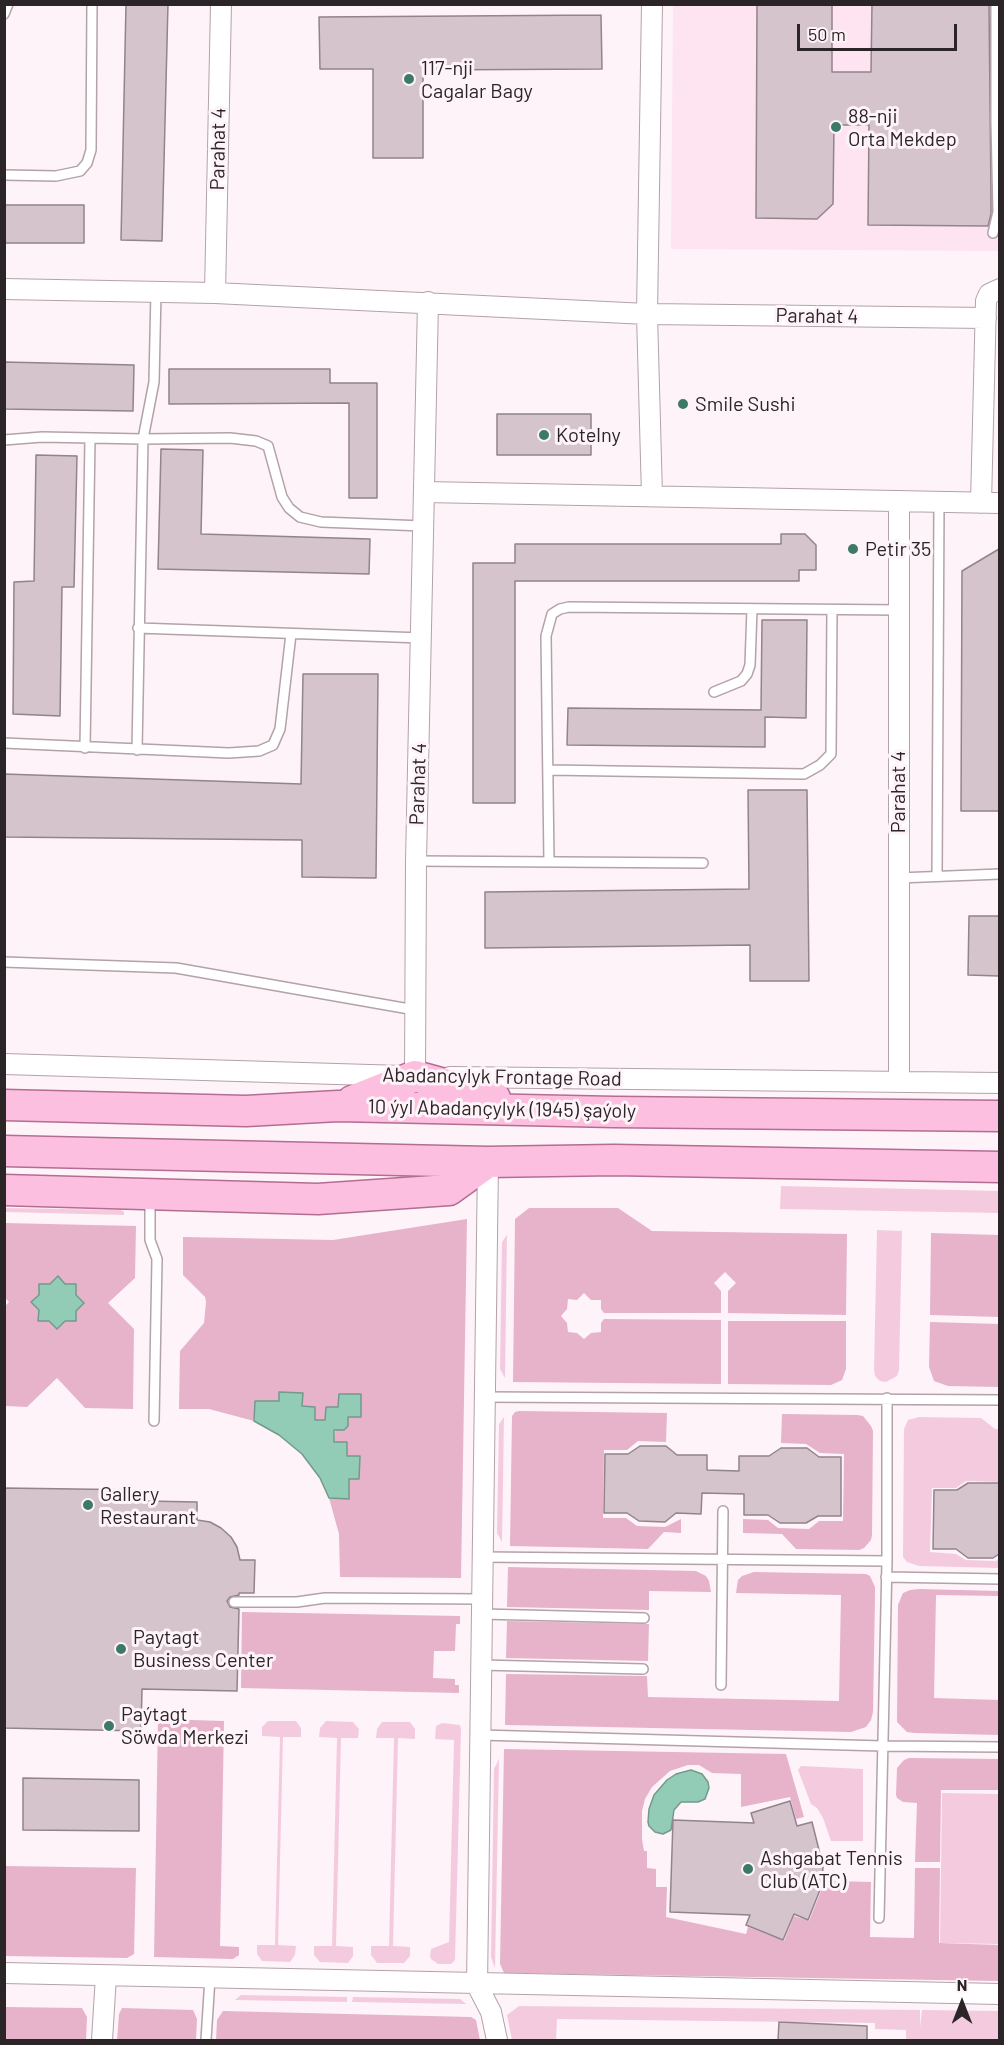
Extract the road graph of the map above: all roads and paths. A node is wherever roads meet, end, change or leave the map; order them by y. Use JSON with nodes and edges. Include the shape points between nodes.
{"nodes":[{"id":1,"x":8,"y":4,"type":"edge"},
{"id":2,"x":92,"y":4,"type":"edge"},
{"id":3,"x":221,"y":4,"type":"edge"},
{"id":4,"x":652,"y":4,"type":"edge"},
{"id":5,"x":996,"y":4,"type":"edge"},
{"id":6,"x":4,"y":14,"type":"edge"},
{"id":7,"x":998,"y":122,"type":"edge"},
{"id":8,"x":4,"y":175,"type":"edge"},
{"id":9,"x":993,"y":233,"type":"dead end"},
{"id":10,"x":999,"y":288,"type":"edge"},
{"id":11,"x":4,"y":289,"type":"edge"},
{"id":12,"x":156,"y":292,"type":"junction"},
{"id":13,"x":215,"y":293,"type":"junction"},
{"id":14,"x":428,"y":302,"type":"junction"},
{"id":15,"x":647,"y":314,"type":"junction"},
{"id":16,"x":986,"y":318,"type":"junction"},
{"id":17,"x":90,"y":438,"type":"junction"},
{"id":18,"x":4,"y":440,"type":"edge"},
{"id":19,"x":143,"y":440,"type":"junction"},
{"id":20,"x":424,"y":492,"type":"junction"},
{"id":21,"x":652,"y":496,"type":"junction"},
{"id":22,"x":899,"y":501,"type":"junction"},
{"id":23,"x":939,"y":502,"type":"junction"},
{"id":24,"x":990,"y":503,"type":"edge"},
{"id":25,"x":423,"y":526,"type":"junction"},
{"id":26,"x":752,"y":609,"type":"junction"},
{"id":27,"x":832,"y":610,"type":"junction"},
{"id":28,"x":899,"y":610,"type":"junction"},
{"id":29,"x":138,"y":628,"type":"junction"},
{"id":30,"x":291,"y":634,"type":"junction"},
{"id":31,"x":422,"y":638,"type":"junction"},
{"id":32,"x":714,"y":692,"type":"dead end"},
{"id":33,"x":4,"y":743,"type":"edge"},
{"id":34,"x":85,"y":748,"type":"junction"},
{"id":35,"x":137,"y":750,"type":"junction"},
{"id":36,"x":549,"y":770,"type":"junction"},
{"id":37,"x":416,"y":861,"type":"junction"},
{"id":38,"x":549,"y":862,"type":"junction"},
{"id":39,"x":703,"y":863,"type":"dead end"},
{"id":40,"x":999,"y":874,"type":"edge"},
{"id":41,"x":937,"y":876,"type":"junction"},
{"id":42,"x":898,"y":878,"type":"junction"},
{"id":43,"x":4,"y":962,"type":"edge"},
{"id":44,"x":415,"y":1010,"type":"junction"},
{"id":45,"x":4,"y":1064,"type":"edge"},
{"id":46,"x":415,"y":1076,"type":"junction"},
{"id":47,"x":899,"y":1082,"type":"junction"},
{"id":48,"x":999,"y":1083,"type":"edge"},
{"id":49,"x":4,"y":1105,"type":"edge"},
{"id":50,"x":338,"y":1106,"type":"junction"},
{"id":51,"x":538,"y":1110,"type":"junction"},
{"id":52,"x":999,"y":1116,"type":"edge"},
{"id":53,"x":4,"y":1151,"type":"edge"},
{"id":54,"x":488,"y":1162,"type":"junction"},
{"id":55,"x":999,"y":1167,"type":"edge"},
{"id":56,"x":4,"y":1190,"type":"edge"},
{"id":57,"x":150,"y":1194,"type":"junction"},
{"id":58,"x":485,"y":1397,"type":"junction"},
{"id":59,"x":887,"y":1398,"type":"junction"},
{"id":60,"x":999,"y":1400,"type":"edge"},
{"id":61,"x":154,"y":1421,"type":"dead end"},
{"id":62,"x":723,"y":1511,"type":"dead end"},
{"id":63,"x":483,"y":1557,"type":"junction"},
{"id":64,"x":723,"y":1559,"type":"junction"},
{"id":65,"x":887,"y":1561,"type":"junction"},
{"id":66,"x":886,"y":1577,"type":"junction"},
{"id":67,"x":999,"y":1578,"type":"edge"},
{"id":68,"x":234,"y":1602,"type":"dead end"},
{"id":69,"x":482,"y":1606,"type":"junction"},
{"id":70,"x":644,"y":1618,"type":"dead end"},
{"id":71,"x":481,"y":1665,"type":"junction"},
{"id":72,"x":643,"y":1669,"type":"dead end"},
{"id":73,"x":722,"y":1685,"type":"dead end"},
{"id":74,"x":480,"y":1735,"type":"junction"},
{"id":75,"x":883,"y":1746,"type":"junction"},
{"id":76,"x":999,"y":1747,"type":"edge"},
{"id":77,"x":879,"y":1918,"type":"dead end"},
{"id":78,"x":4,"y":1973,"type":"edge"},
{"id":79,"x":106,"y":1976,"type":"junction"},
{"id":80,"x":210,"y":1978,"type":"junction"},
{"id":81,"x":477,"y":1984,"type":"junction"},
{"id":82,"x":999,"y":1994,"type":"edge"},
{"id":83,"x":102,"y":2040,"type":"edge"},
{"id":84,"x":206,"y":2040,"type":"edge"},
{"id":85,"x":496,"y":2040,"type":"edge"}],
"edges":[{"from":1,"to":6,"type":"lane"},
{"from":2,"to":8,"type":"lane","via":[[91,150],[87,163],[80,171],[56,176]]},
{"from":3,"to":13,"type":"street","name":"Parahat 4"},
{"from":4,"to":15,"type":"street"},
{"from":5,"to":7,"type":"lane"},
{"from":7,"to":9,"type":"lane","via":[[998,212]]},
{"from":10,"to":16,"type":"street","via":[[989,294]]},
{"from":11,"to":12,"type":"street","name":"Parahat 4"},
{"from":12,"to":13,"type":"street","name":"Parahat 4"},
{"from":12,"to":19,"type":"lane","via":[[154,382]]},
{"from":13,"to":14,"type":"street","name":"Parahat 4"},
{"from":14,"to":15,"type":"street","name":"Parahat 4"},
{"from":14,"to":20,"type":"street","name":"Parahat 4"},
{"from":15,"to":16,"type":"street","name":"Parahat 4"},
{"from":15,"to":21,"type":"street"},
{"from":16,"to":24,"type":"street"},
{"from":17,"to":18,"type":"lane"},
{"from":17,"to":19,"type":"lane"},
{"from":17,"to":34,"type":"lane"},
{"from":19,"to":25,"type":"lane","via":[[256,441],[268,446],[282,497],[300,517],[347,524]]},
{"from":19,"to":29,"type":"lane"},
{"from":20,"to":21,"type":"street"},
{"from":20,"to":25,"type":"street","name":"Parahat 4"},
{"from":21,"to":22,"type":"street"},
{"from":22,"to":23,"type":"street"},
{"from":22,"to":28,"type":"street","name":"Parahat 4"},
{"from":23,"to":24,"type":"street"},
{"from":23,"to":41,"type":"lane"},
{"from":25,"to":31,"type":"street","name":"Parahat 4"},
{"from":26,"to":27,"type":"lane"},
{"from":26,"to":32,"type":"lane","via":[[747,674],[741,681]]},
{"from":26,"to":36,"type":"lane","via":[[569,607],[552,614],[546,636]]},
{"from":27,"to":28,"type":"lane"},
{"from":27,"to":36,"type":"lane","via":[[831,754],[820,765],[804,774]]},
{"from":28,"to":42,"type":"street","name":"Parahat 4"},
{"from":29,"to":30,"type":"lane"},
{"from":29,"to":35,"type":"lane"},
{"from":30,"to":31,"type":"lane"},
{"from":30,"to":35,"type":"lane","via":[[280,729],[273,745],[259,751],[229,753]]},
{"from":31,"to":37,"type":"street","name":"Parahat 4"},
{"from":33,"to":34,"type":"lane"},
{"from":34,"to":35,"type":"lane"},
{"from":36,"to":38,"type":"lane"},
{"from":37,"to":38,"type":"lane"},
{"from":37,"to":44,"type":"street","name":"Parahat 4"},
{"from":38,"to":39,"type":"lane"},
{"from":40,"to":41,"type":"lane"},
{"from":41,"to":42,"type":"lane"},
{"from":42,"to":47,"type":"street","name":"Parahat 4"},
{"from":43,"to":44,"type":"lane","via":[[176,968]]},
{"from":44,"to":46,"type":"street","name":"Parahat 4"},
{"from":45,"to":46,"type":"street","name":"Abadancylyk Frontage Road"},
{"from":46,"to":47,"type":"street","name":"Abadancylyk Frontage Road"},
{"from":46,"to":50,"type":"main road"},
{"from":46,"to":51,"type":"main road"},
{"from":47,"to":48,"type":"street","name":"Abadancylyk Frontage Road"},
{"from":49,"to":50,"type":"main road","name":"10 ýyl Abadançylyk (1945) şaýoly","via":[[246,1111]]},
{"from":50,"to":51,"type":"main road","name":"10 ýyl Abadançylyk (1945) şaýoly"},
{"from":51,"to":52,"type":"main road","name":"10 ýyl Abadançylyk (1945) şaýoly"},
{"from":53,"to":54,"type":"main road"},
{"from":54,"to":55,"type":"main road","via":[[614,1160]]},
{"from":54,"to":57,"type":"main road","via":[[449,1190],[318,1199]]},
{"from":54,"to":58,"type":"street"},
{"from":56,"to":57,"type":"main road"},
{"from":57,"to":61,"type":"lane","via":[[150,1240],[157,1259]]},
{"from":58,"to":59,"type":"lane"},
{"from":58,"to":63,"type":"street"},
{"from":59,"to":60,"type":"lane"},
{"from":59,"to":65,"type":"lane"},
{"from":62,"to":64,"type":"lane"},
{"from":63,"to":64,"type":"lane"},
{"from":63,"to":69,"type":"street"},
{"from":64,"to":65,"type":"lane"},
{"from":64,"to":73,"type":"lane"},
{"from":65,"to":66,"type":"lane"},
{"from":66,"to":67,"type":"lane"},
{"from":66,"to":75,"type":"lane"},
{"from":68,"to":69,"type":"lane","via":[[325,1598]]},
{"from":69,"to":70,"type":"lane"},
{"from":69,"to":71,"type":"street"},
{"from":71,"to":72,"type":"lane"},
{"from":71,"to":74,"type":"street"},
{"from":74,"to":75,"type":"lane"},
{"from":74,"to":81,"type":"street"},
{"from":75,"to":76,"type":"lane"},
{"from":75,"to":77,"type":"lane"},
{"from":78,"to":79,"type":"street"},
{"from":79,"to":80,"type":"street"},
{"from":79,"to":83,"type":"street"},
{"from":80,"to":81,"type":"street"},
{"from":80,"to":84,"type":"lane"},
{"from":81,"to":82,"type":"street"},
{"from":81,"to":85,"type":"street","via":[[491,2012]]}]}
